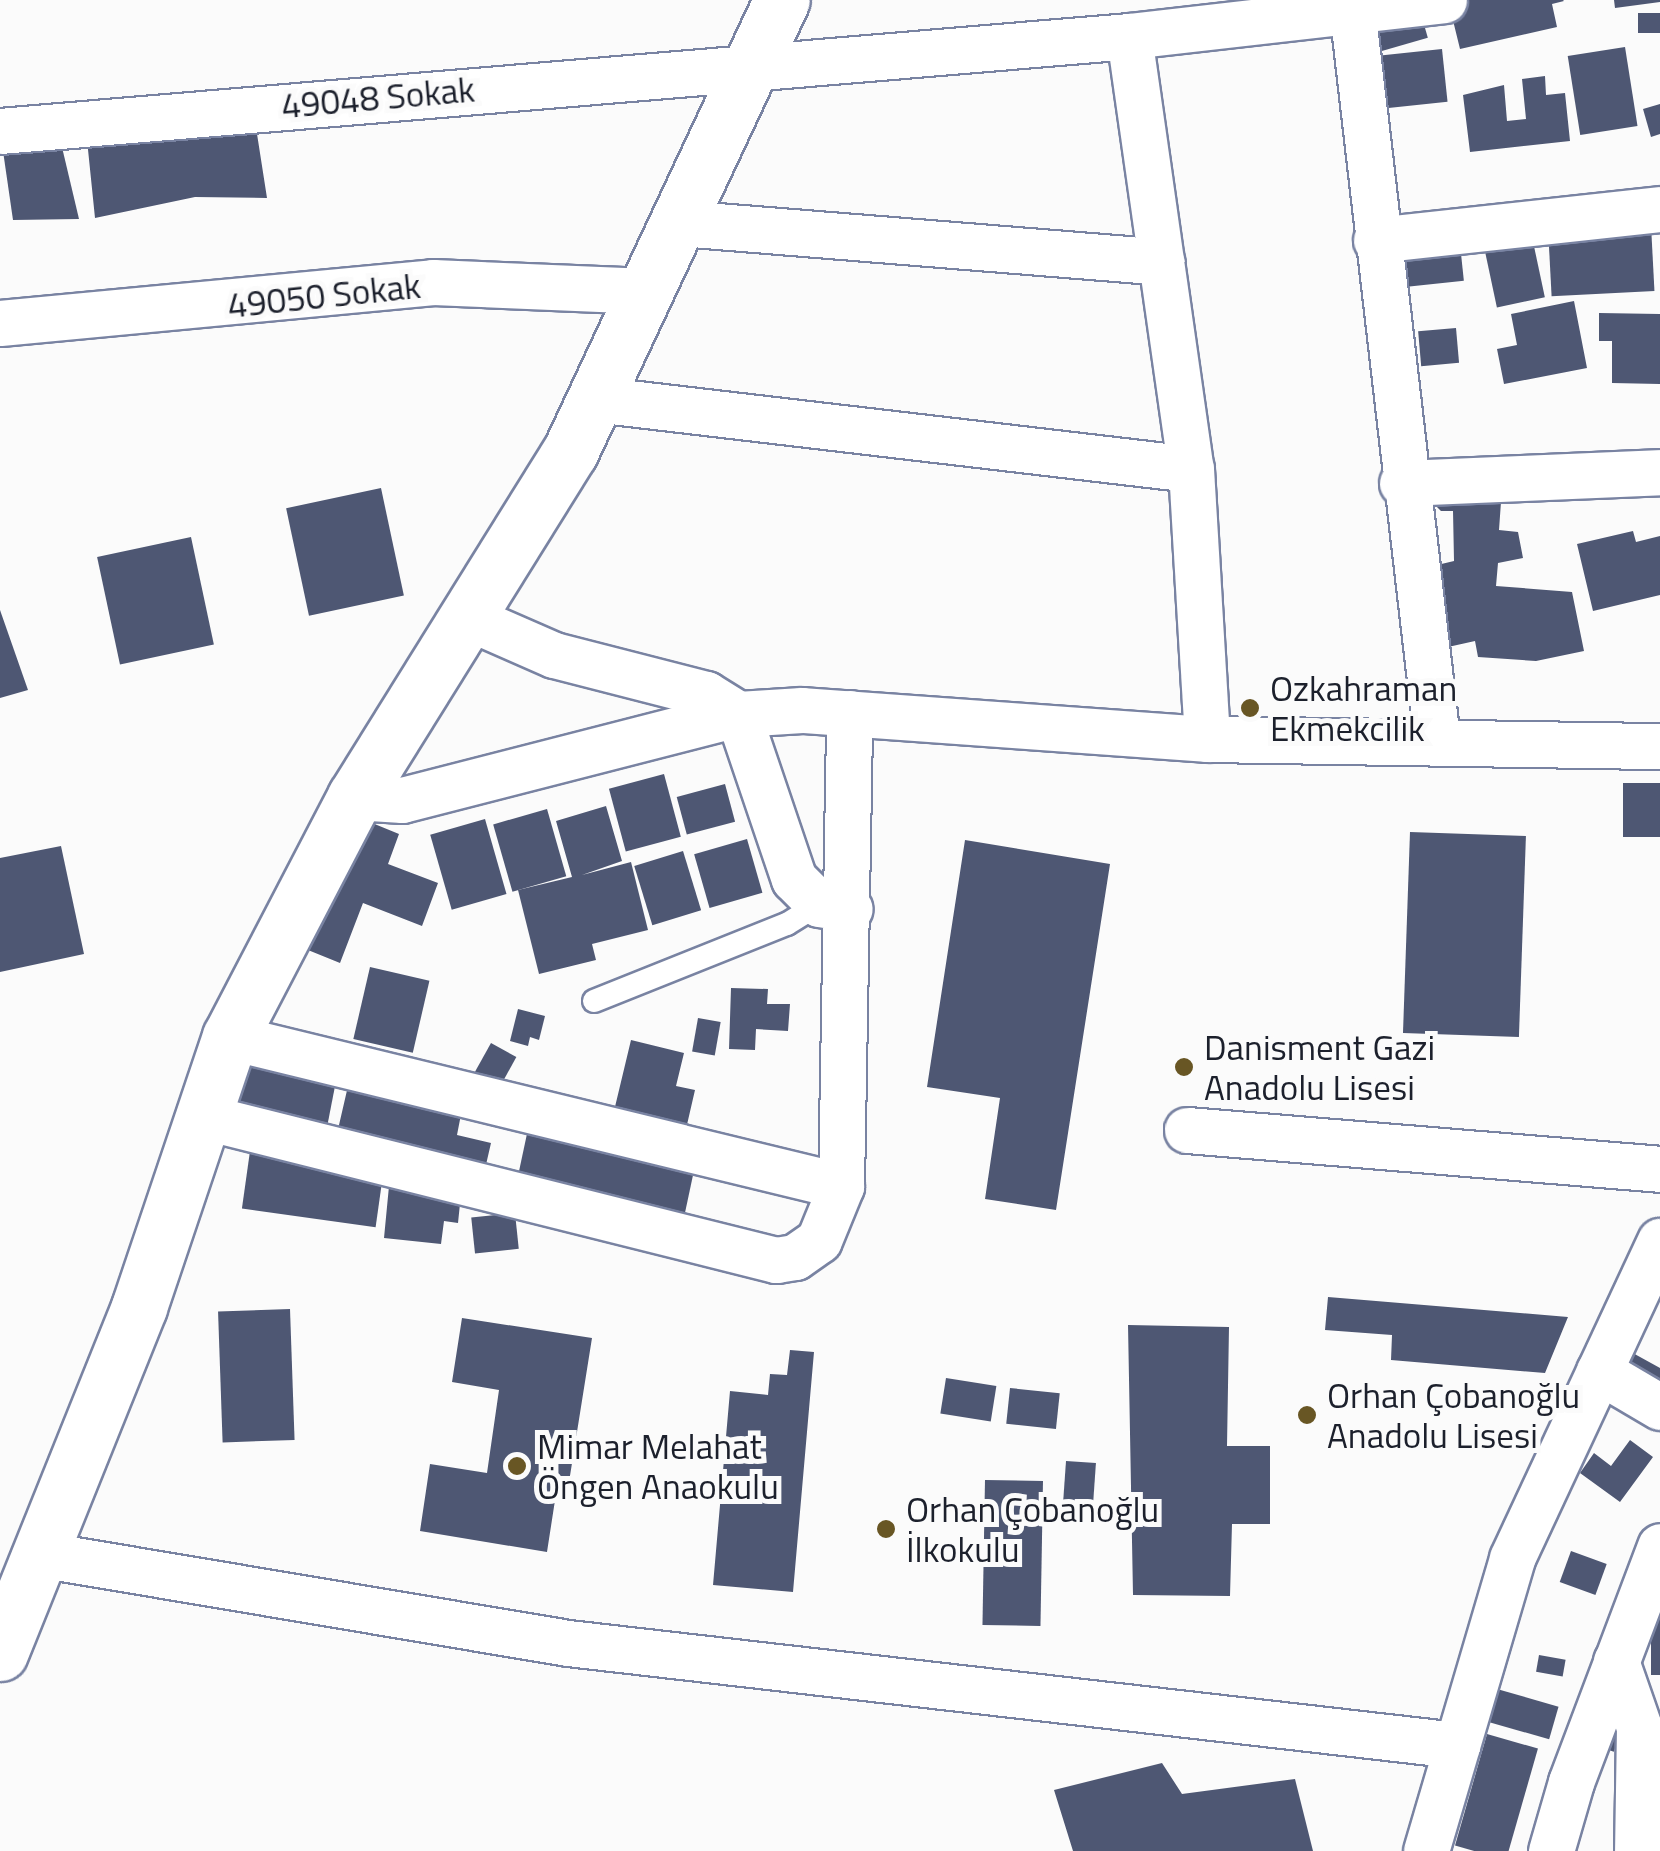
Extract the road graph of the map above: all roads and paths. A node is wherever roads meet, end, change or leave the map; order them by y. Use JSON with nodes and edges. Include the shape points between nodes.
{"nodes":[{"id":1,"x":782,"y":0,"type":"edge"},
{"id":2,"x":1444,"y":0,"type":"edge"},
{"id":3,"x":1351,"y":6,"type":"edge"},
{"id":4,"x":1130,"y":36,"type":"junction"},
{"id":5,"x":757,"y":63,"type":"junction"},
{"id":6,"x":0,"y":131,"type":"edge"},
{"id":7,"x":1660,"y":209,"type":"edge"},
{"id":8,"x":680,"y":223,"type":"junction"},
{"id":9,"x":1376,"y":240,"type":"junction"},
{"id":10,"x":1161,"y":262,"type":"junction"},
{"id":11,"x":648,"y":291,"type":"junction"},
{"id":12,"x":0,"y":324,"type":"edge"},
{"id":13,"x":595,"y":399,"type":"junction"},
{"id":14,"x":1191,"y":469,"type":"junction"},
{"id":15,"x":1660,"y":472,"type":"edge"},
{"id":16,"x":1402,"y":483,"type":"junction"},
{"id":17,"x":467,"y":616,"type":"junction"},
{"id":18,"x":849,"y":713,"type":"junction"},
{"id":19,"x":738,"y":714,"type":"junction"},
{"id":20,"x":1207,"y":739,"type":"junction"},
{"id":21,"x":1437,"y":740,"type":"junction"},
{"id":22,"x":1660,"y":746,"type":"edge"},
{"id":23,"x":355,"y":797,"type":"junction"},
{"id":24,"x":834,"y":906,"type":"junction"},
{"id":25,"x":594,"y":1001,"type":"dead end"},
{"id":26,"x":230,"y":1037,"type":"junction"},
{"id":27,"x":205,"y":1117,"type":"junction"},
{"id":28,"x":1187,"y":1130,"type":"dead end"},
{"id":29,"x":1660,"y":1169,"type":"edge"},
{"id":30,"x":842,"y":1186,"type":"junction"},
{"id":31,"x":1660,"y":1240,"type":"edge"},
{"id":32,"x":1599,"y":1371,"type":"junction"},
{"id":33,"x":1660,"y":1407,"type":"edge"},
{"id":34,"x":1660,"y":1546,"type":"edge"},
{"id":35,"x":40,"y":1554,"type":"junction"},
{"id":36,"x":0,"y":1652,"type":"edge"},
{"id":37,"x":1616,"y":1661,"type":"junction"},
{"id":38,"x":1457,"y":1745,"type":"junction"},
{"id":39,"x":1426,"y":1851,"type":"edge"},
{"id":40,"x":1551,"y":1851,"type":"edge"},
{"id":41,"x":1637,"y":1851,"type":"edge"}],
"edges":[{"from":1,"to":5,"type":"street"},
{"from":2,"to":3,"type":"street","name":"49048 Sokak"},
{"from":3,"to":4,"type":"street","name":"49048 Sokak"},
{"from":3,"to":9,"type":"street"},
{"from":4,"to":5,"type":"street","name":"49048 Sokak"},
{"from":4,"to":10,"type":"street"},
{"from":5,"to":6,"type":"street","name":"49048 Sokak"},
{"from":5,"to":8,"type":"street"},
{"from":7,"to":9,"type":"street"},
{"from":8,"to":10,"type":"street"},
{"from":8,"to":11,"type":"street"},
{"from":9,"to":16,"type":"street"},
{"from":10,"to":14,"type":"street"},
{"from":11,"to":12,"type":"street","name":"49050 Sokak","via":[[432,282]]},
{"from":11,"to":13,"type":"street"},
{"from":13,"to":14,"type":"street"},
{"from":13,"to":17,"type":"street","via":[[570,452]]},
{"from":14,"to":20,"type":"street"},
{"from":15,"to":16,"type":"street"},
{"from":16,"to":21,"type":"street"},
{"from":17,"to":19,"type":"street","via":[[554,655],[706,694]]},
{"from":17,"to":23,"type":"street"},
{"from":18,"to":19,"type":"street"},
{"from":18,"to":20,"type":"street"},
{"from":18,"to":24,"type":"street"},
{"from":19,"to":23,"type":"street","via":[[402,800]]},
{"from":19,"to":24,"type":"street","via":[[794,880]]},
{"from":20,"to":21,"type":"street"},
{"from":21,"to":22,"type":"street"},
{"from":23,"to":26,"type":"street"},
{"from":24,"to":25,"type":"lane"},
{"from":24,"to":30,"type":"street"},
{"from":26,"to":27,"type":"street"},
{"from":26,"to":30,"type":"street"},
{"from":27,"to":30,"type":"street","via":[[776,1260],[795,1257],[818,1240]]},
{"from":27,"to":35,"type":"street"},
{"from":28,"to":29,"type":"street"},
{"from":31,"to":32,"type":"street"},
{"from":32,"to":33,"type":"street"},
{"from":32,"to":38,"type":"street","via":[[1512,1558]]},
{"from":34,"to":37,"type":"street"},
{"from":35,"to":36,"type":"street"},
{"from":35,"to":38,"type":"street","via":[[568,1643]]},
{"from":37,"to":40,"type":"street"},
{"from":37,"to":41,"type":"street","via":[[1639,1727]]},
{"from":38,"to":39,"type":"street"}]}
